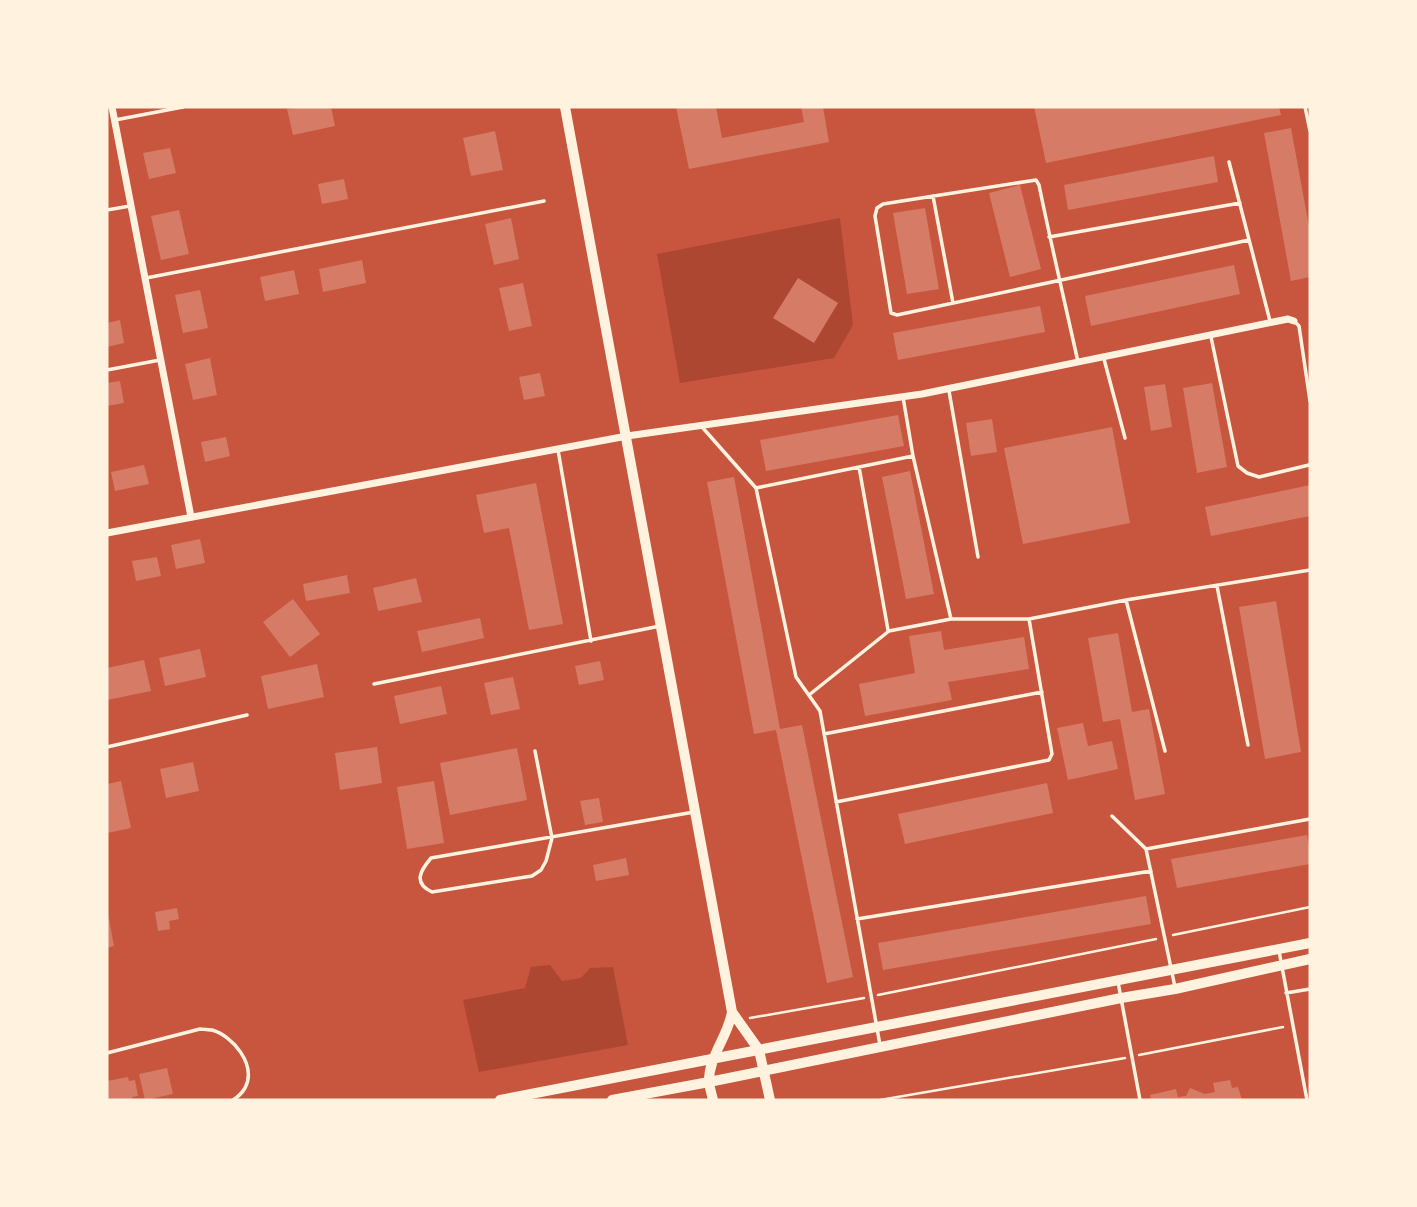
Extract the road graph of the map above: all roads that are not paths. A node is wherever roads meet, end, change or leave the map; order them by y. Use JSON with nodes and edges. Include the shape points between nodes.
{"nodes":[{"id":1,"x":112,"y":107,"type":"edge"},
{"id":2,"x":183,"y":107,"type":"edge"},
{"id":3,"x":565,"y":107,"type":"edge"},
{"id":4,"x":1306,"y":107,"type":"edge"},
{"id":5,"x":115,"y":120,"type":"junction"},
{"id":6,"x":1310,"y":131,"type":"edge"},
{"id":7,"x":1229,"y":162,"type":"dead end"},
{"id":8,"x":933,"y":196,"type":"junction"},
{"id":9,"x":544,"y":201,"type":"dead end"},
{"id":10,"x":1240,"y":204,"type":"junction"},
{"id":11,"x":132,"y":205,"type":"junction"},
{"id":12,"x":107,"y":210,"type":"edge"},
{"id":13,"x":1049,"y":237,"type":"junction"},
{"id":14,"x":1249,"y":240,"type":"junction"},
{"id":15,"x":146,"y":278,"type":"junction"},
{"id":16,"x":1060,"y":280,"type":"junction"},
{"id":17,"x":953,"y":303,"type":"junction"},
{"id":18,"x":1294,"y":321,"type":"joint"},
{"id":19,"x":1271,"y":323,"type":"junction"},
{"id":20,"x":1210,"y":335,"type":"junction"},
{"id":21,"x":1104,"y":357,"type":"junction"},
{"id":22,"x":162,"y":359,"type":"junction"},
{"id":23,"x":1078,"y":362,"type":"junction"},
{"id":24,"x":107,"y":370,"type":"edge"},
{"id":25,"x":949,"y":388,"type":"junction"},
{"id":26,"x":902,"y":397,"type":"junction"},
{"id":27,"x":1310,"y":401,"type":"edge"},
{"id":28,"x":701,"y":426,"type":"junction"},
{"id":29,"x":627,"y":436,"type":"junction"},
{"id":30,"x":1125,"y":438,"type":"dead end"},
{"id":31,"x":558,"y":449,"type":"junction"},
{"id":32,"x":913,"y":456,"type":"junction"},
{"id":33,"x":1310,"y":464,"type":"edge"},
{"id":34,"x":859,"y":467,"type":"junction"},
{"id":35,"x":757,"y":488,"type":"junction"},
{"id":36,"x":191,"y":517,"type":"junction"},
{"id":37,"x":107,"y":533,"type":"edge"},
{"id":38,"x":978,"y":557,"type":"dead end"},
{"id":39,"x":1310,"y":569,"type":"edge"},
{"id":40,"x":1217,"y":585,"type":"junction"},
{"id":41,"x":1126,"y":600,"type":"junction"},
{"id":42,"x":951,"y":619,"type":"junction"},
{"id":43,"x":1029,"y":619,"type":"junction"},
{"id":44,"x":662,"y":625,"type":"junction"},
{"id":45,"x":888,"y":631,"type":"junction"},
{"id":46,"x":591,"y":641,"type":"junction"},
{"id":47,"x":374,"y":684,"type":"dead end"},
{"id":48,"x":1042,"y":692,"type":"junction"},
{"id":49,"x":809,"y":695,"type":"junction"},
{"id":50,"x":247,"y":715,"type":"dead end"},
{"id":51,"x":824,"y":734,"type":"junction"},
{"id":52,"x":1248,"y":745,"type":"dead end"},
{"id":53,"x":107,"y":747,"type":"edge"},
{"id":54,"x":535,"y":751,"type":"dead end"},
{"id":55,"x":1165,"y":751,"type":"dead end"},
{"id":56,"x":836,"y":802,"type":"junction"},
{"id":57,"x":696,"y":812,"type":"junction"},
{"id":58,"x":1112,"y":816,"type":"dead end"},
{"id":59,"x":1310,"y":819,"type":"edge"},
{"id":60,"x":552,"y":838,"type":"junction"},
{"id":61,"x":1146,"y":849,"type":"junction"},
{"id":62,"x":1151,"y":871,"type":"junction"},
{"id":63,"x":857,"y":919,"type":"junction"},
{"id":64,"x":1310,"y":943,"type":"edge"},
{"id":65,"x":1279,"y":949,"type":"junction"},
{"id":66,"x":1310,"y":959,"type":"edge"},
{"id":67,"x":1280,"y":965,"type":"junction"},
{"id":68,"x":1170,"y":969,"type":"junction"},
{"id":69,"x":1118,"y":980,"type":"junction"},
{"id":70,"x":1175,"y":989,"type":"junction"},
{"id":71,"x":1310,"y":989,"type":"edge"},
{"id":72,"x":1286,"y":993,"type":"junction"},
{"id":73,"x":1121,"y":998,"type":"junction"},
{"id":74,"x":736,"y":1016,"type":"junction"},
{"id":75,"x":876,"y":1027,"type":"junction"},
{"id":76,"x":880,"y":1047,"type":"junction"},
{"id":77,"x":758,"y":1049,"type":"junction"},
{"id":78,"x":107,"y":1053,"type":"edge"},
{"id":79,"x":713,"y":1059,"type":"junction"},
{"id":80,"x":763,"y":1070,"type":"junction"},
{"id":81,"x":709,"y":1082,"type":"junction"},
{"id":82,"x":233,"y":1100,"type":"edge"},
{"id":83,"x":500,"y":1100,"type":"edge"},
{"id":84,"x":612,"y":1100,"type":"edge"},
{"id":85,"x":713,"y":1100,"type":"edge"},
{"id":86,"x":770,"y":1100,"type":"edge"},
{"id":87,"x":1140,"y":1100,"type":"edge"},
{"id":88,"x":1307,"y":1100,"type":"edge"}],
"edges":[{"from":1,"to":5,"type":"street"},
{"from":2,"to":5,"type":"lane"},
{"from":3,"to":29,"type":"main road"},
{"from":4,"to":6,"type":"lane"},
{"from":5,"to":11,"type":"street"},
{"from":7,"to":10,"type":"lane"},
{"from":8,"to":13,"type":"lane","via":[[1036,180]]},
{"from":8,"to":17,"type":"lane"},
{"from":8,"to":17,"type":"lane","via":[[877,208],[891,313]]},
{"from":9,"to":15,"type":"lane"},
{"from":10,"to":13,"type":"lane"},
{"from":10,"to":14,"type":"lane"},
{"from":11,"to":12,"type":"lane"},
{"from":11,"to":15,"type":"street"},
{"from":13,"to":16,"type":"lane"},
{"from":14,"to":16,"type":"lane"},
{"from":14,"to":19,"type":"lane"},
{"from":15,"to":22,"type":"street"},
{"from":16,"to":17,"type":"lane"},
{"from":16,"to":23,"type":"lane"},
{"from":18,"to":19,"type":"street"},
{"from":18,"to":27,"type":"lane","via":[[1299,326]]},
{"from":19,"to":20,"type":"street"},
{"from":20,"to":21,"type":"street"},
{"from":20,"to":33,"type":"lane","via":[[1238,466],[1259,477]]},
{"from":21,"to":23,"type":"street"},
{"from":21,"to":30,"type":"lane"},
{"from":22,"to":24,"type":"lane"},
{"from":22,"to":36,"type":"street"},
{"from":23,"to":25,"type":"street"},
{"from":25,"to":26,"type":"street"},
{"from":25,"to":38,"type":"lane"},
{"from":26,"to":28,"type":"street"},
{"from":26,"to":32,"type":"lane"},
{"from":28,"to":29,"type":"street"},
{"from":28,"to":35,"type":"lane"},
{"from":29,"to":31,"type":"street"},
{"from":29,"to":44,"type":"main road"},
{"from":31,"to":36,"type":"street"},
{"from":31,"to":46,"type":"lane"},
{"from":32,"to":34,"type":"lane"},
{"from":32,"to":42,"type":"lane"},
{"from":34,"to":35,"type":"lane"},
{"from":34,"to":45,"type":"lane"},
{"from":35,"to":49,"type":"lane","via":[[796,677]]},
{"from":36,"to":37,"type":"street"},
{"from":39,"to":40,"type":"lane"},
{"from":40,"to":41,"type":"lane"},
{"from":40,"to":52,"type":"lane"},
{"from":41,"to":43,"type":"lane"},
{"from":41,"to":55,"type":"lane"},
{"from":42,"to":43,"type":"lane"},
{"from":42,"to":45,"type":"lane"},
{"from":43,"to":48,"type":"lane"},
{"from":44,"to":46,"type":"lane"},
{"from":44,"to":57,"type":"main road"},
{"from":45,"to":49,"type":"lane"},
{"from":46,"to":47,"type":"lane"},
{"from":48,"to":51,"type":"lane"},
{"from":48,"to":56,"type":"lane","via":[[1052,754],[1049,760]]},
{"from":49,"to":51,"type":"lane","via":[[820,711]]},
{"from":50,"to":53,"type":"lane"},
{"from":51,"to":56,"type":"lane"},
{"from":54,"to":60,"type":"lane"},
{"from":56,"to":63,"type":"lane"},
{"from":57,"to":60,"type":"lane"},
{"from":57,"to":74,"type":"main road"},
{"from":58,"to":61,"type":"lane"},
{"from":59,"to":61,"type":"lane"},
{"from":60,"to":60,"type":"lane","via":[[431,858],[421,869],[420,880],[432,892],[532,876],[541,870]]},
{"from":61,"to":62,"type":"lane"},
{"from":62,"to":63,"type":"lane"},
{"from":62,"to":68,"type":"lane"},
{"from":63,"to":75,"type":"lane"},
{"from":64,"to":65,"type":"main road"},
{"from":65,"to":67,"type":"lane"},
{"from":65,"to":68,"type":"main road"},
{"from":66,"to":67,"type":"main road"},
{"from":67,"to":70,"type":"main road"},
{"from":67,"to":72,"type":"lane"},
{"from":68,"to":69,"type":"main road"},
{"from":68,"to":70,"type":"lane"},
{"from":69,"to":73,"type":"lane"},
{"from":69,"to":75,"type":"main road"},
{"from":70,"to":73,"type":"main road"},
{"from":71,"to":72,"type":"lane"},
{"from":72,"to":88,"type":"lane"},
{"from":73,"to":76,"type":"main road"},
{"from":73,"to":87,"type":"lane"},
{"from":74,"to":77,"type":"main road"},
{"from":74,"to":79,"type":"main road"},
{"from":75,"to":76,"type":"lane"},
{"from":75,"to":77,"type":"main road"},
{"from":76,"to":80,"type":"main road"},
{"from":77,"to":79,"type":"main road"},
{"from":77,"to":80,"type":"main road"},
{"from":78,"to":82,"type":"lane","via":[[211,1030],[231,1042],[244,1058],[247,1084]]},
{"from":79,"to":81,"type":"main road"},
{"from":79,"to":83,"type":"main road"},
{"from":80,"to":81,"type":"main road"},
{"from":80,"to":86,"type":"main road"},
{"from":81,"to":84,"type":"main road"},
{"from":81,"to":85,"type":"main road"}]}
